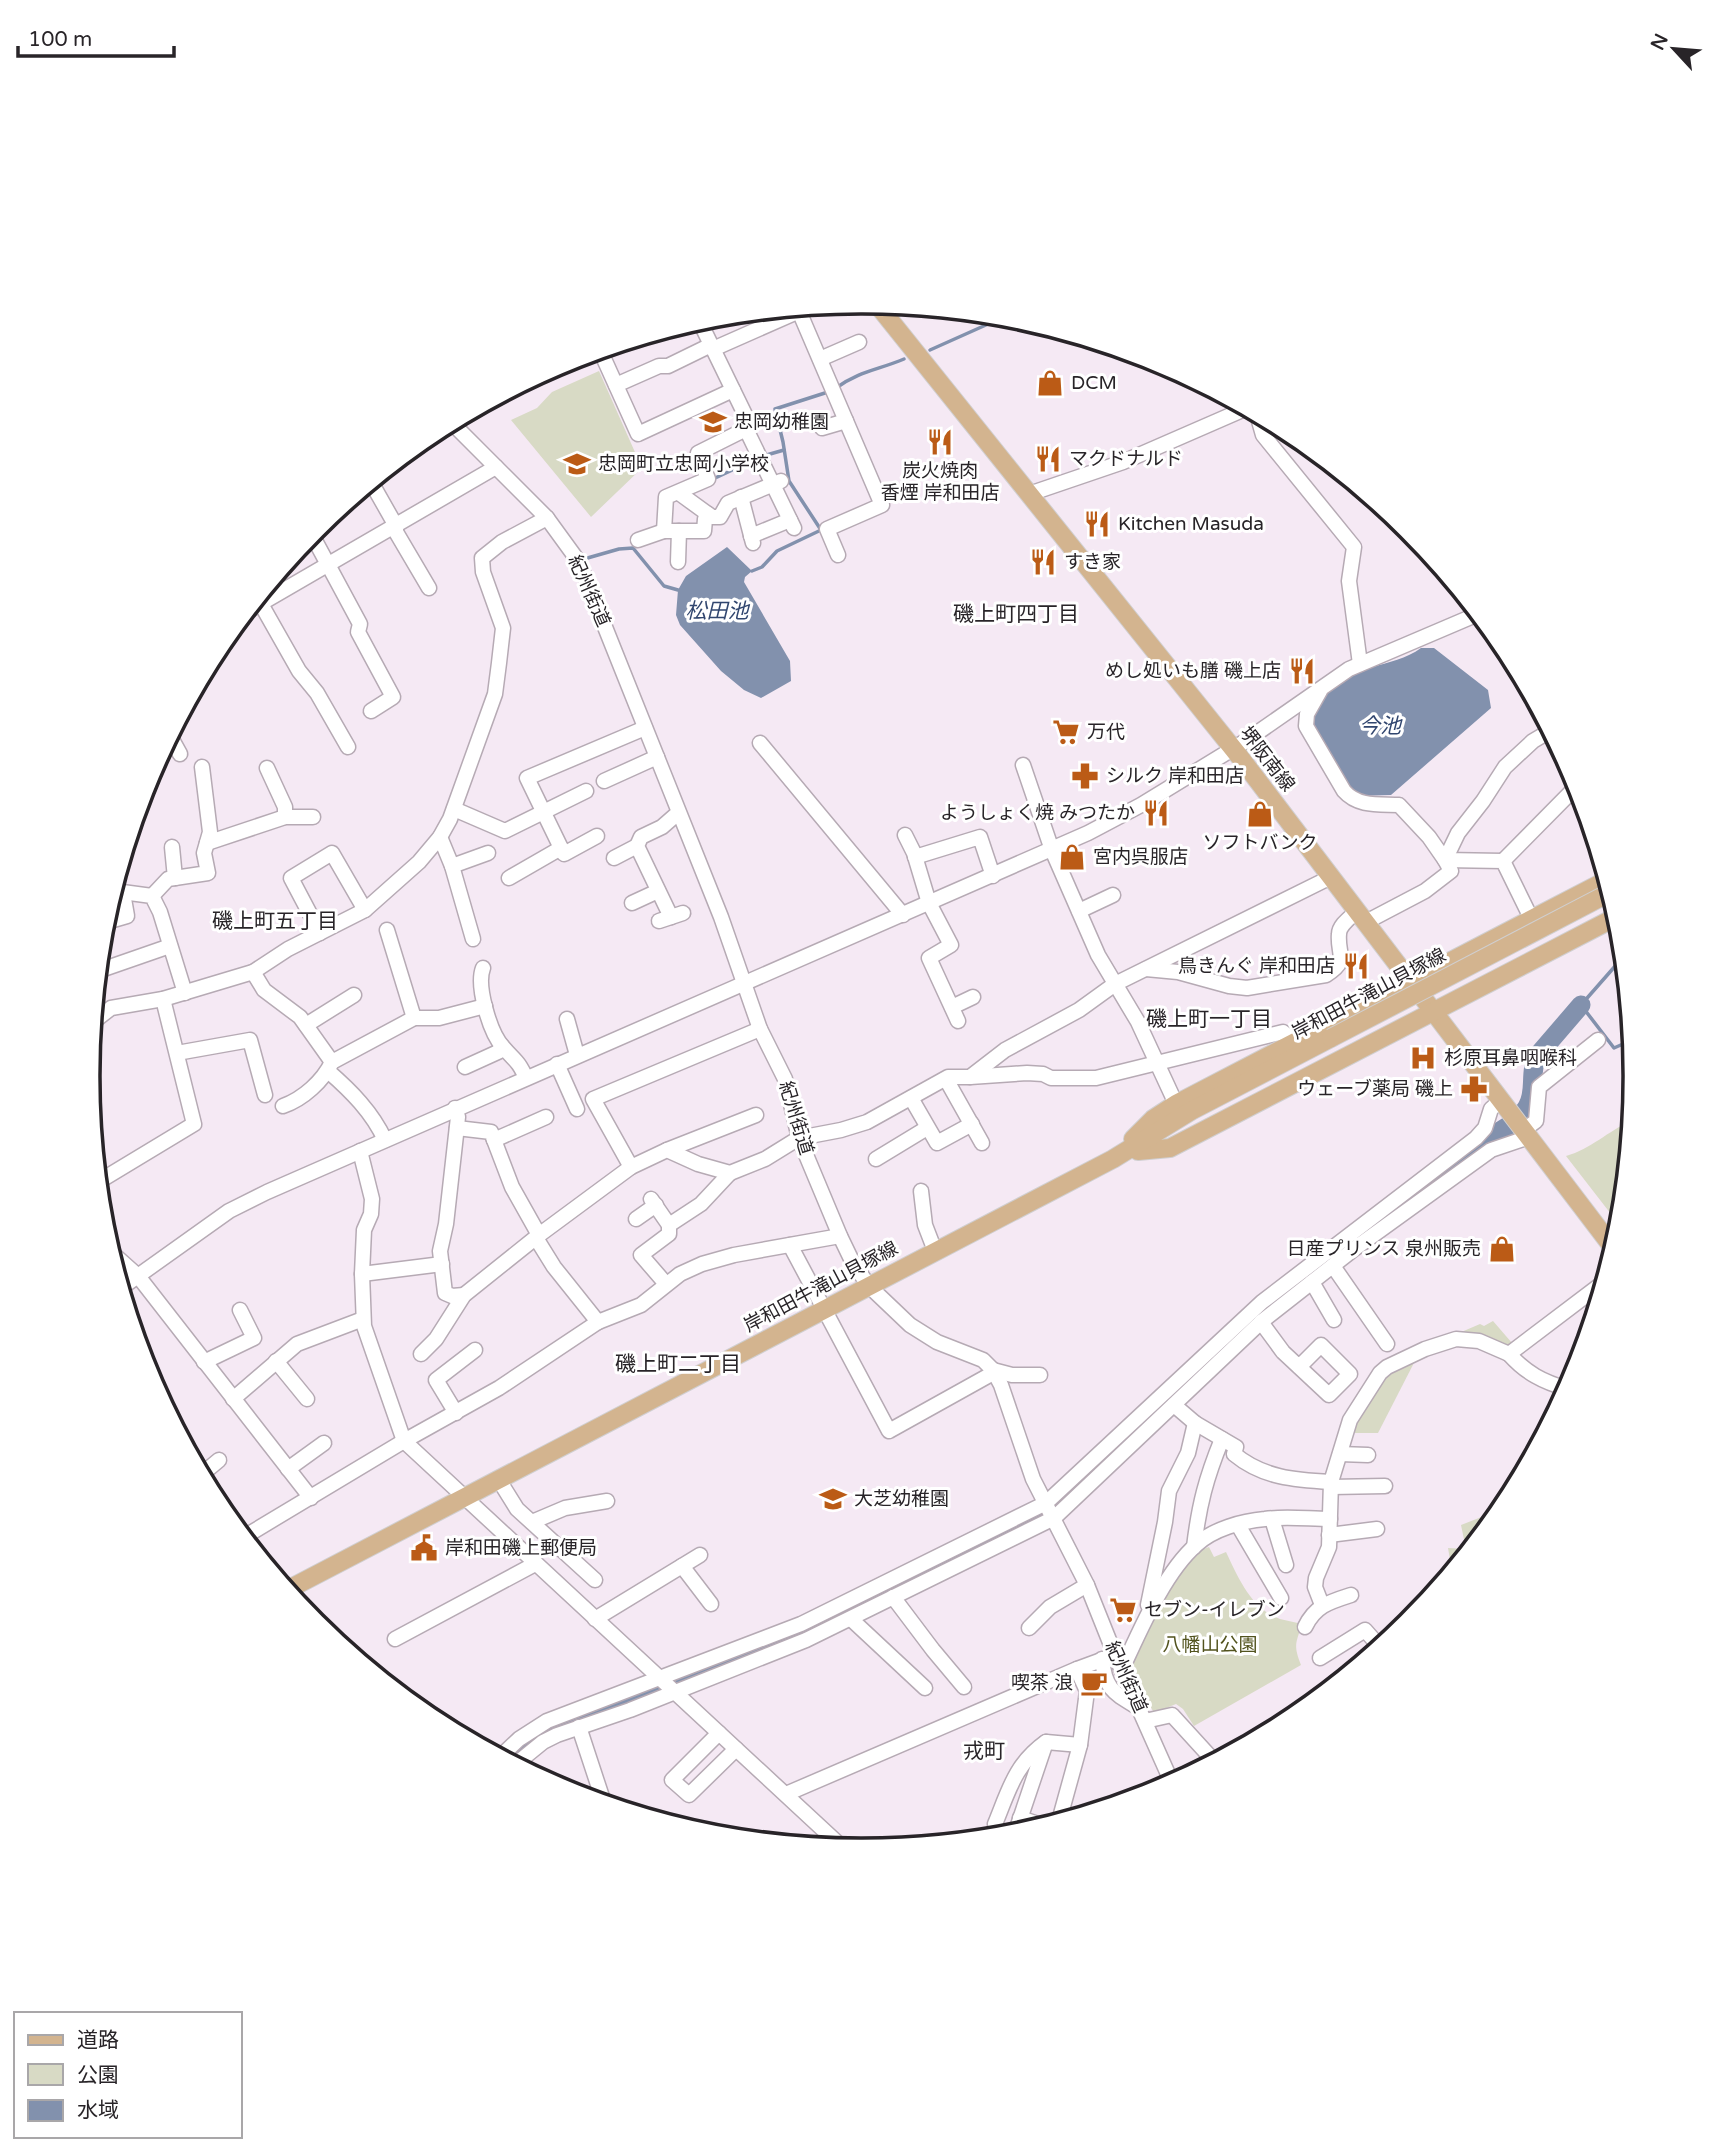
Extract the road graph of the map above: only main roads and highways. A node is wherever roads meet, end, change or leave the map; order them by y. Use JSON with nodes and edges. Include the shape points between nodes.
{"nodes":[{"id":1,"x":886,"y":315,"type":"edge"},
{"id":2,"x":1598,"y":884,"type":"edge"},
{"id":3,"x":1602,"y":897,"type":"edge"},
{"id":4,"x":1604,"y":909,"type":"edge"},
{"id":5,"x":1608,"y":921,"type":"edge"},
{"id":6,"x":1411,"y":982,"type":"junction"},
{"id":7,"x":1434,"y":1012,"type":"junction"},
{"id":8,"x":1334,"y":1043,"type":"junction"},
{"id":9,"x":1138,"y":1151,"type":"junction"},
{"id":10,"x":1113,"y":1158,"type":"junction"},
{"id":11,"x":1606,"y":1238,"type":"edge"},
{"id":12,"x":296,"y":1585,"type":"edge"}],
"edges":[{"from":1,"to":6,"type":"main road","name":"堺阪南線","via":[[1232,748]]},
{"from":2,"to":6,"type":"main road"},
{"from":3,"to":8,"type":"main road","name":"岸和田牛滝山貝塚線","bridge":true},
{"from":4,"to":8,"type":"main road","name":"岸和田牛滝山貝塚線"},
{"from":5,"to":7,"type":"main road"},
{"from":6,"to":7,"type":"main road","name":"堺阪南線"},
{"from":6,"to":10,"type":"main road","via":[[1176,1104],[1153,1119]]},
{"from":7,"to":9,"type":"main road","via":[[1170,1148]]},
{"from":7,"to":11,"type":"main road","name":"堺阪南線"},
{"from":8,"to":9,"type":"main road","name":"岸和田牛滝山貝塚線"},
{"from":8,"to":10,"type":"main road","name":"岸和田牛滝山貝塚線","via":[[1191,1111]]},
{"from":9,"to":10,"type":"main road","name":"岸和田牛滝山貝塚線"},
{"from":10,"to":12,"type":"main road","name":"岸和田牛滝山貝塚線"}]}
